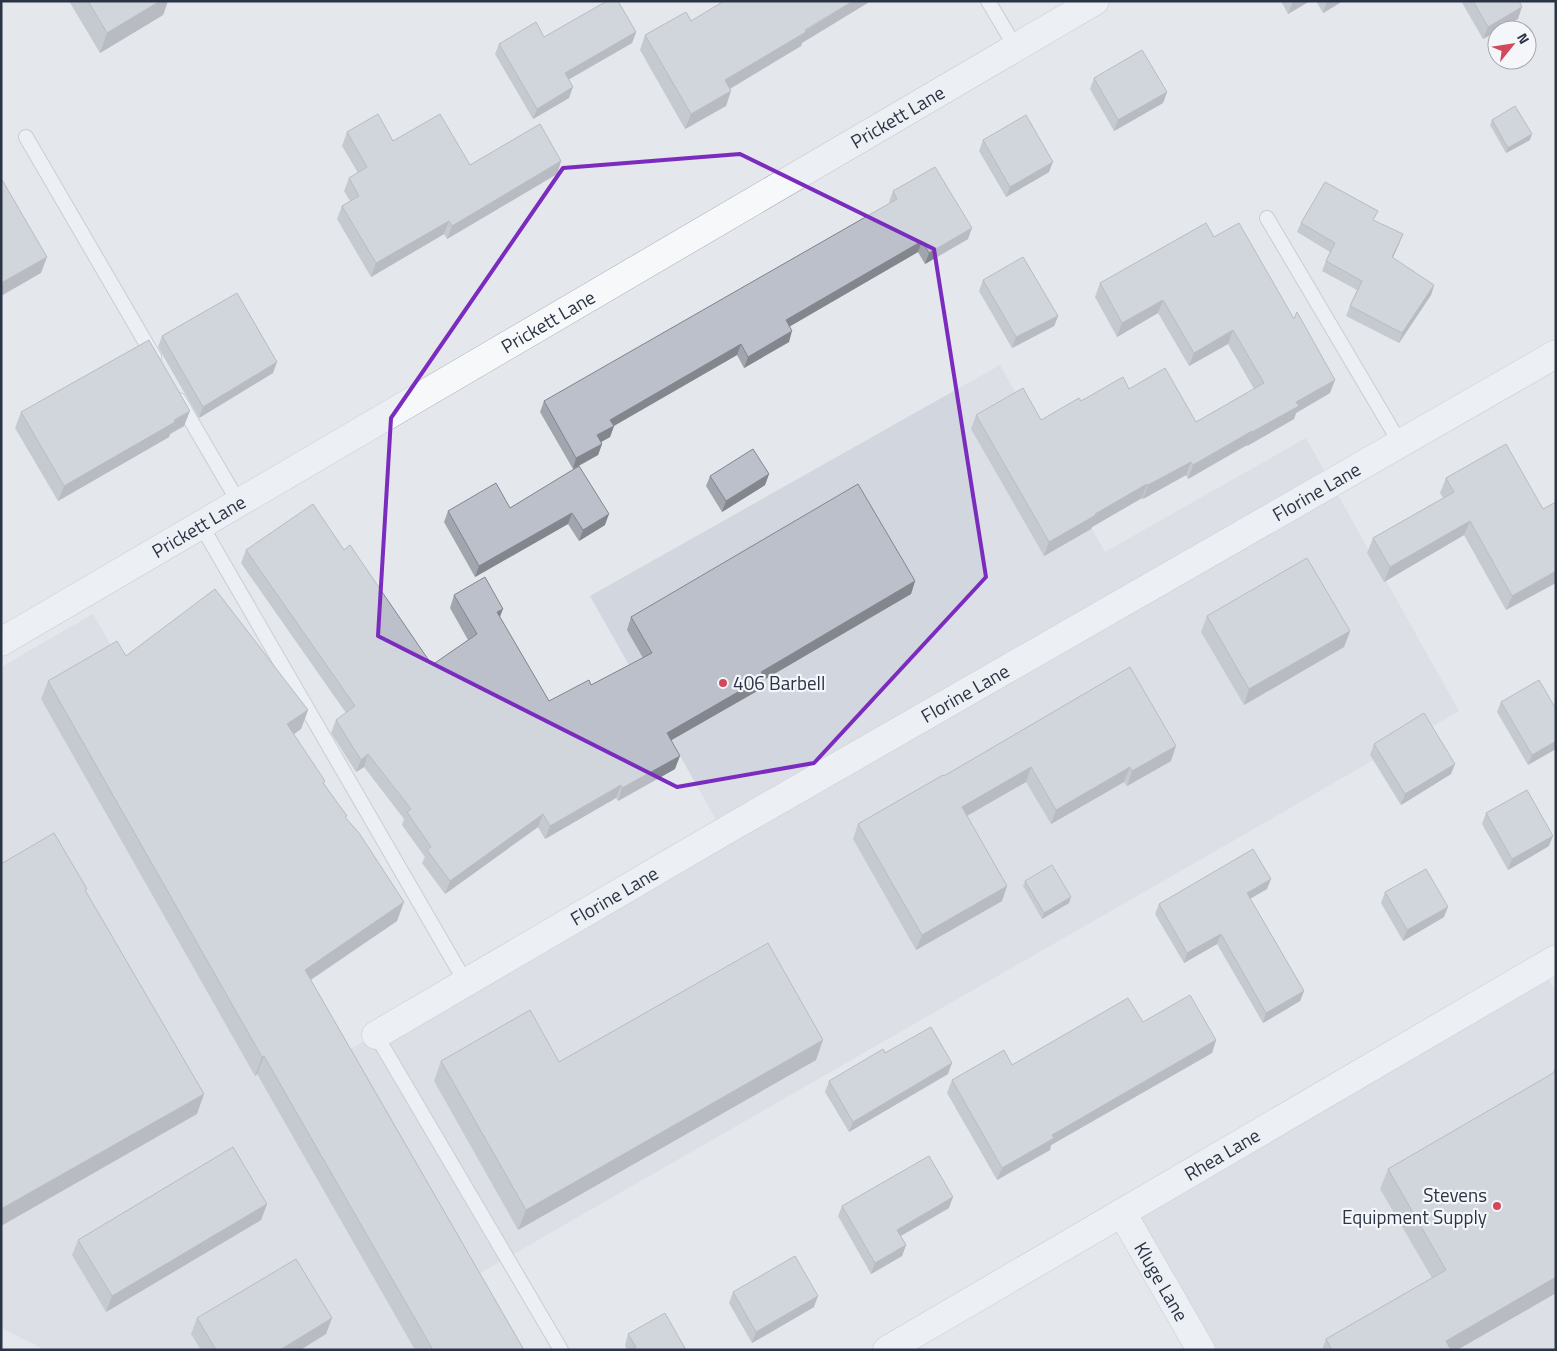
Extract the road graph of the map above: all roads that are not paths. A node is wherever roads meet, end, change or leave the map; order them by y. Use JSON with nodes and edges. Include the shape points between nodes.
{"nodes":[{"id":1,"x":988,"y":1,"type":"edge"},
{"id":2,"x":1095,"y":1,"type":"edge"},
{"id":3,"x":1016,"y":48,"type":"junction"},
{"id":4,"x":26,"y":138,"type":"dead end"},
{"id":5,"x":1267,"y":218,"type":"dead end"},
{"id":6,"x":1556,"y":354,"type":"edge"},
{"id":7,"x":161,"y":368,"type":"edge"},
{"id":8,"x":171,"y":385,"type":"edge"},
{"id":9,"x":1400,"y":443,"type":"junction"},
{"id":10,"x":239,"y":502,"type":"junction"},
{"id":11,"x":201,"y":525,"type":"junction"},
{"id":12,"x":1,"y":642,"type":"edge"},
{"id":13,"x":1556,"y":959,"type":"edge"},
{"id":14,"x":466,"y":983,"type":"junction"},
{"id":15,"x":376,"y":1034,"type":"joint"},
{"id":16,"x":1122,"y":1213,"type":"junction"},
{"id":17,"x":561,"y":1350,"type":"edge"},
{"id":18,"x":887,"y":1350,"type":"edge"},
{"id":19,"x":1201,"y":1350,"type":"edge"}],
"edges":[{"from":1,"to":3,"type":"lane"},
{"from":2,"to":3,"type":"street","name":"Prickett Lane"},
{"from":3,"to":10,"type":"street","name":"Prickett Lane"},
{"from":4,"to":7,"type":"lane"},
{"from":5,"to":9,"type":"lane"},
{"from":6,"to":9,"type":"street","name":"Florine Lane"},
{"from":8,"to":10,"type":"lane"},
{"from":9,"to":14,"type":"street","name":"Florine Lane"},
{"from":10,"to":11,"type":"street","name":"Prickett Lane"},
{"from":11,"to":12,"type":"street","name":"Prickett Lane"},
{"from":11,"to":14,"type":"lane"},
{"from":13,"to":16,"type":"street","name":"Rhea Lane"},
{"from":14,"to":15,"type":"street","name":"Florine Lane"},
{"from":15,"to":17,"type":"lane"},
{"from":16,"to":18,"type":"street","name":"Rhea Lane"},
{"from":16,"to":19,"type":"street","name":"Kluge Lane"}]}
